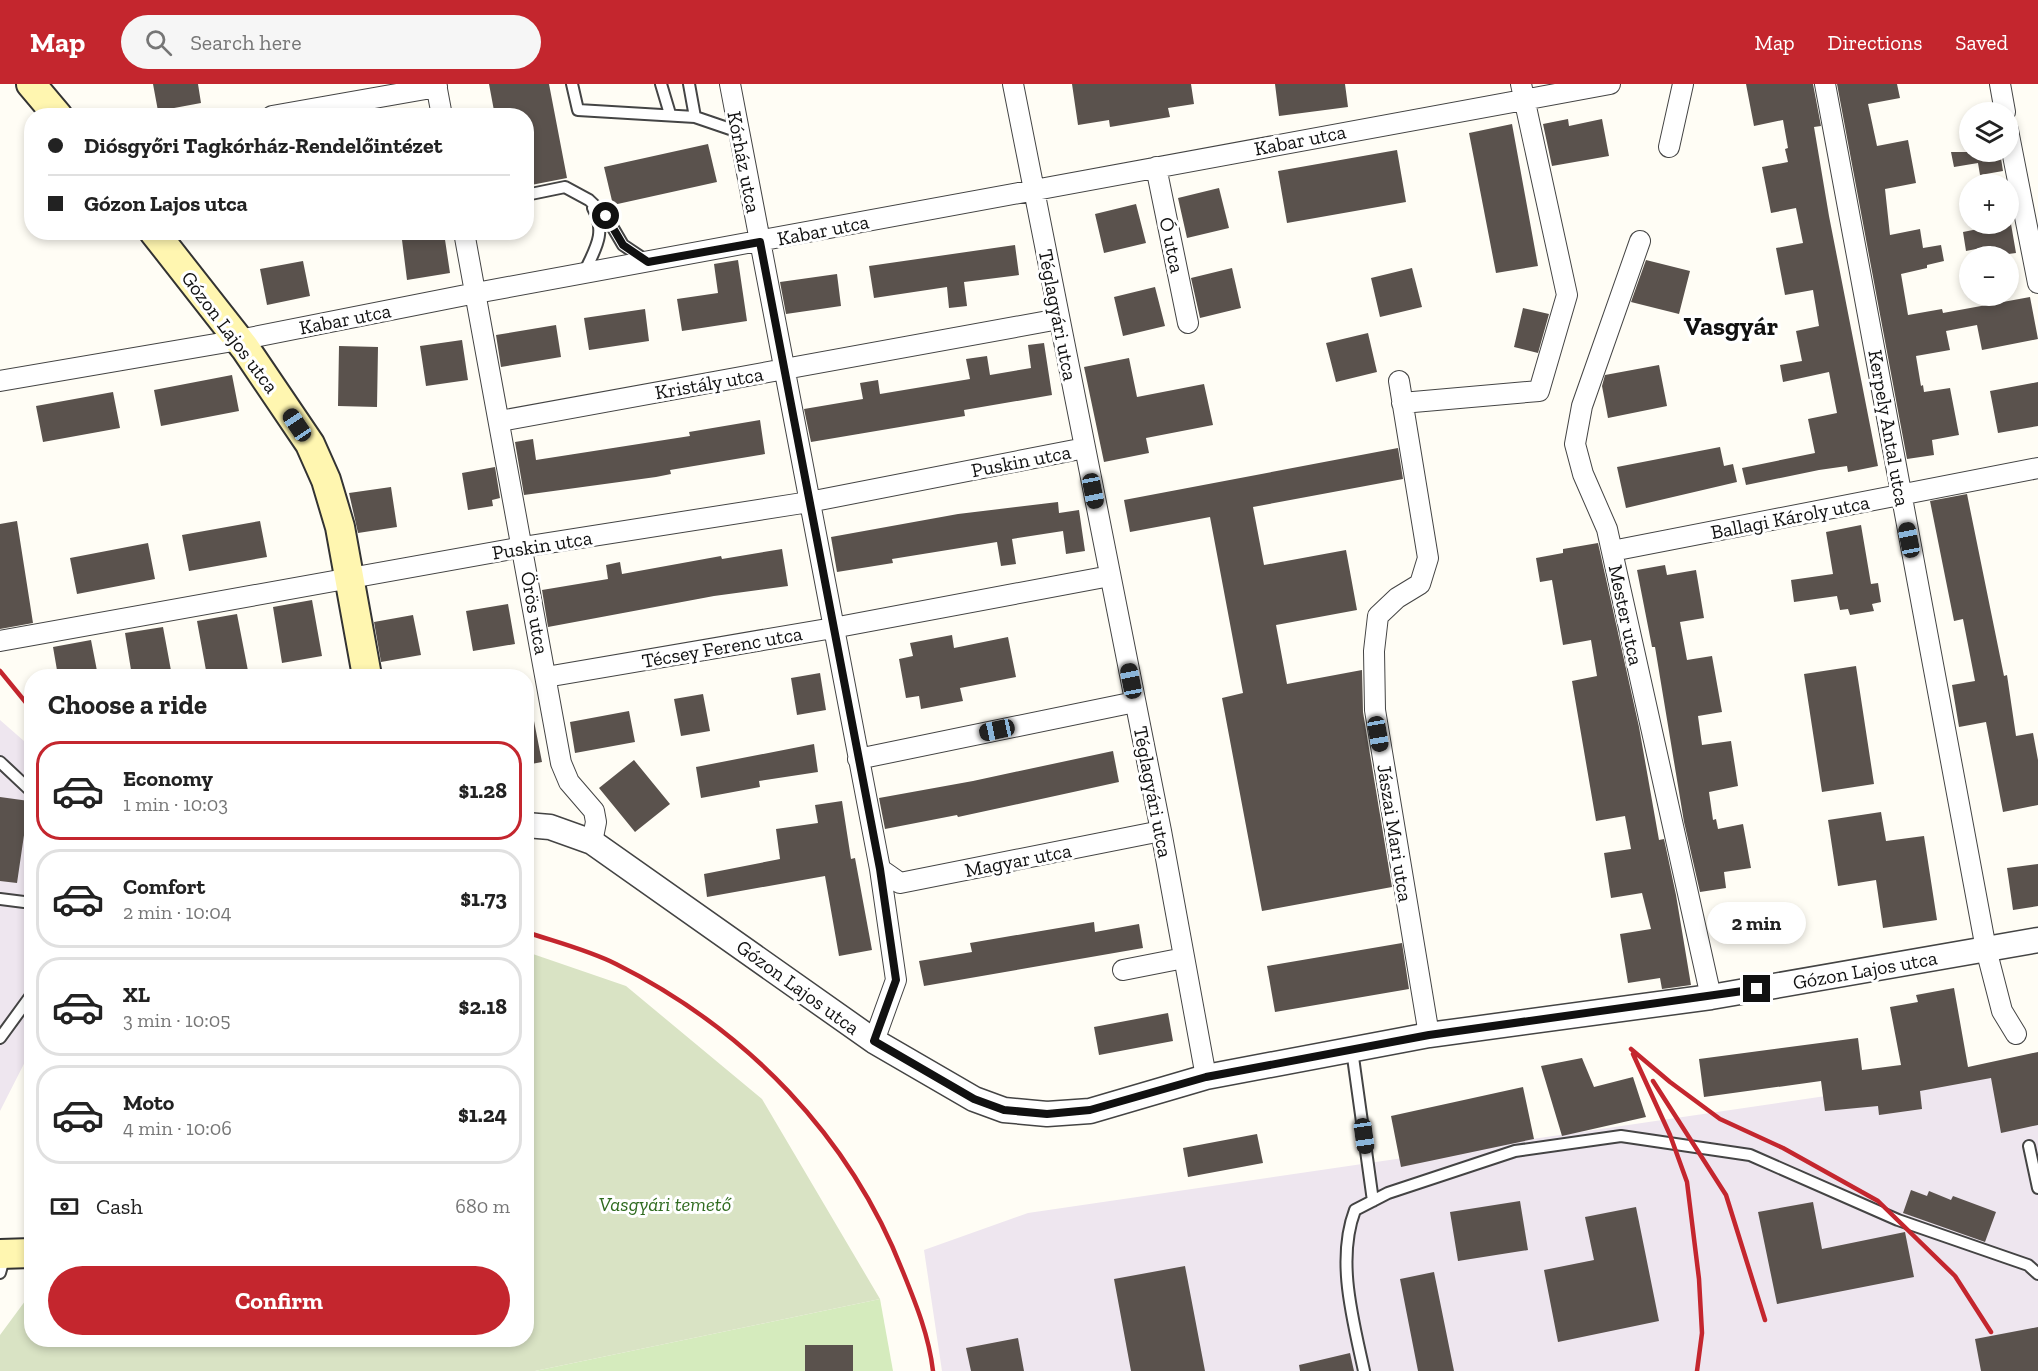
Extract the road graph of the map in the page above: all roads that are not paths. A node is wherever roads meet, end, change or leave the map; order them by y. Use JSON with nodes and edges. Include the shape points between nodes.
{"nodes":[{"id":1,"x":32,"y":84,"type":"edge"},
{"id":2,"x":572,"y":84,"type":"edge"},
{"id":3,"x":661,"y":84,"type":"edge"},
{"id":4,"x":689,"y":84,"type":"edge"},
{"id":5,"x":730,"y":84,"type":"edge"},
{"id":6,"x":1013,"y":84,"type":"edge"},
{"id":7,"x":1610,"y":84,"type":"edge"},
{"id":8,"x":1683,"y":84,"type":"edge"},
{"id":9,"x":1825,"y":84,"type":"edge"},
{"id":10,"x":2000,"y":84,"type":"edge"},
{"id":11,"x":436,"y":85,"type":"edge"},
{"id":12,"x":1522,"y":91,"type":"edge"},
{"id":13,"x":2003,"y":102,"type":"edge"},
{"id":14,"x":52,"y":108,"type":"edge"},
{"id":15,"x":314,"y":108,"type":"edge"},
{"id":16,"x":440,"y":108,"type":"edge"},
{"id":17,"x":670,"y":114,"type":"junction"},
{"id":18,"x":695,"y":117,"type":"junction"},
{"id":19,"x":739,"y":132,"type":"junction"},
{"id":20,"x":1669,"y":147,"type":"dead end"},
{"id":21,"x":2014,"y":162,"type":"edge"},
{"id":22,"x":1156,"y":167,"type":"junction"},
{"id":23,"x":1034,"y":190,"type":"junction"},
{"id":24,"x":534,"y":193,"type":"edge"},
{"id":25,"x":589,"y":200,"type":"junction"},
{"id":26,"x":160,"y":240,"type":"edge"},
{"id":27,"x":466,"y":240,"type":"edge"},
{"id":28,"x":1640,"y":241,"type":"dead end"},
{"id":29,"x":760,"y":242,"type":"junction"},
{"id":30,"x":648,"y":262,"type":"junction"},
{"id":31,"x":585,"y":273,"type":"junction"},
{"id":32,"x":2038,"y":283,"type":"edge"},
{"id":33,"x":476,"y":293,"type":"junction"},
{"id":34,"x":1059,"y":319,"type":"junction"},
{"id":35,"x":1188,"y":323,"type":"dead end"},
{"id":36,"x":239,"y":340,"type":"junction"},
{"id":37,"x":784,"y":369,"type":"junction"},
{"id":38,"x":0,"y":381,"type":"edge"},
{"id":39,"x":1399,"y":381,"type":"dead end"},
{"id":40,"x":1402,"y":403,"type":"junction"},
{"id":41,"x":500,"y":421,"type":"junction"},
{"id":42,"x":1085,"y":448,"type":"junction"},
{"id":43,"x":2038,"y":468,"type":"edge"},
{"id":44,"x":1901,"y":495,"type":"junction"},
{"id":45,"x":809,"y":501,"type":"junction"},
{"id":46,"x":523,"y":547,"type":"junction"},
{"id":47,"x":1612,"y":551,"type":"junction"},
{"id":48,"x":1110,"y":576,"type":"junction"},
{"id":49,"x":348,"y":578,"type":"junction"},
{"id":50,"x":833,"y":628,"type":"junction"},
{"id":51,"x":0,"y":642,"type":"edge"},
{"id":52,"x":366,"y":669,"type":"edge"},
{"id":53,"x":546,"y":676,"type":"junction"},
{"id":54,"x":1135,"y":702,"type":"junction"},
{"id":55,"x":858,"y":759,"type":"junction"},
{"id":56,"x":0,"y":762,"type":"edge"},
{"id":57,"x":24,"y":784,"type":"edge"},
{"id":58,"x":534,"y":826,"type":"edge"},
{"id":59,"x":1161,"y":831,"type":"junction"},
{"id":60,"x":592,"y":842,"type":"junction"},
{"id":61,"x":880,"y":869,"type":"junction"},
{"id":62,"x":0,"y":899,"type":"edge"},
{"id":63,"x":24,"y":902,"type":"edge"},
{"id":64,"x":2038,"y":940,"type":"edge"},
{"id":65,"x":1986,"y":949,"type":"junction"},
{"id":66,"x":1184,"y":958,"type":"junction"},
{"id":67,"x":1124,"y":970,"type":"dead end"},
{"id":68,"x":1711,"y":997,"type":"junction"},
{"id":69,"x":24,"y":1005,"type":"edge"},
{"id":70,"x":2016,"y":1034,"type":"dead end"},
{"id":71,"x":1429,"y":1035,"type":"junction"},
{"id":72,"x":0,"y":1038,"type":"edge"},
{"id":73,"x":874,"y":1041,"type":"junction"},
{"id":74,"x":1352,"y":1050,"type":"junction"},
{"id":75,"x":1206,"y":1077,"type":"junction"},
{"id":76,"x":2029,"y":1146,"type":"dead end"},
{"id":77,"x":2038,"y":1188,"type":"edge"},
{"id":78,"x":1373,"y":1201,"type":"junction"},
{"id":79,"x":2038,"y":1274,"type":"edge"},
{"id":80,"x":1364,"y":1371,"type":"edge"}],
"edges":[{"from":1,"to":14,"type":"main road"},
{"from":2,"to":17,"type":"lane","via":[[578,110]]},
{"from":3,"to":17,"type":"lane"},
{"from":4,"to":18,"type":"lane"},
{"from":5,"to":19,"type":"street","name":"Kórház utca"},
{"from":6,"to":23,"type":"street","name":"Téglagyári utca"},
{"from":7,"to":12,"type":"street","name":"Kabar utca"},
{"from":8,"to":20,"type":"street"},
{"from":9,"to":44,"type":"street","name":"Kerpely Antal utca"},
{"from":10,"to":13,"type":"street"},
{"from":11,"to":15,"type":"street"},
{"from":11,"to":16,"type":"street"},
{"from":12,"to":22,"type":"street","name":"Kabar utca"},
{"from":12,"to":40,"type":"street","via":[[1568,295],[1539,391]]},
{"from":17,"to":18,"type":"lane"},
{"from":18,"to":19,"type":"lane"},
{"from":19,"to":29,"type":"street","name":"Kórház utca"},
{"from":21,"to":32,"type":"street"},
{"from":22,"to":23,"type":"street","name":"Kabar utca"},
{"from":22,"to":35,"type":"street","name":"Ó utca"},
{"from":23,"to":29,"type":"street","name":"Kabar utca"},
{"from":23,"to":34,"type":"street","name":"Téglagyári utca"},
{"from":24,"to":25,"type":"lane","via":[[565,187]]},
{"from":25,"to":30,"type":"lane","via":[[606,216],[623,245]]},
{"from":25,"to":31,"type":"lane","via":[[600,222],[598,241]]},
{"from":26,"to":36,"type":"main road","name":"Gózon Lajos utca"},
{"from":27,"to":33,"type":"street","name":"Örös utca"},
{"from":28,"to":47,"type":"street","name":"Mester utca","via":[[1582,406],[1575,444]]},
{"from":29,"to":30,"type":"street","name":"Kabar utca"},
{"from":29,"to":37,"type":"street","name":"Kórház utca"},
{"from":30,"to":31,"type":"street","name":"Kabar utca"},
{"from":31,"to":33,"type":"street","name":"Kabar utca"},
{"from":33,"to":36,"type":"street","name":"Kabar utca"},
{"from":33,"to":41,"type":"street","name":"Örös utca"},
{"from":34,"to":37,"type":"street","name":"Kristály utca"},
{"from":34,"to":42,"type":"street","name":"Téglagyári utca"},
{"from":36,"to":38,"type":"street","name":"Kabar utca"},
{"from":36,"to":49,"type":"main road","name":"Gózon Lajos utca","via":[[309,444],[326,480],[340,527]]},
{"from":37,"to":41,"type":"street","name":"Kristály utca"},
{"from":37,"to":45,"type":"street","name":"Kórház utca"},
{"from":39,"to":40,"type":"street","name":"Jászai Mari utca"},
{"from":40,"to":71,"type":"street","name":"Jászai Mari utca","via":[[1428,558],[1420,584],[1378,616],[1375,710]]},
{"from":41,"to":46,"type":"street","name":"Örös utca"},
{"from":42,"to":45,"type":"street","name":"Puskin utca"},
{"from":42,"to":48,"type":"street","name":"Téglagyári utca"},
{"from":43,"to":44,"type":"street","name":"Ballagi Károly utca"},
{"from":44,"to":47,"type":"street","name":"Ballagi Károly utca"},
{"from":44,"to":65,"type":"street","name":"Kerpely Antal utca"},
{"from":45,"to":46,"type":"street","name":"Puskin utca"},
{"from":45,"to":50,"type":"street","name":"Kórház utca"},
{"from":46,"to":49,"type":"street","name":"Puskin utca"},
{"from":46,"to":53,"type":"street","name":"Örös utca"},
{"from":47,"to":68,"type":"street","name":"Mester utca"},
{"from":48,"to":50,"type":"street","name":"Técsey Ferenc utca"},
{"from":48,"to":54,"type":"street","name":"Téglagyári utca"},
{"from":49,"to":51,"type":"street","name":"Puskin utca"},
{"from":49,"to":52,"type":"main road","name":"Gózon Lajos utca"},
{"from":50,"to":53,"type":"street","name":"Técsey Ferenc utca"},
{"from":50,"to":55,"type":"street","name":"Kórház utca"},
{"from":53,"to":60,"type":"street","name":"Örös utca","via":[[561,763],[569,782],[594,812]]},
{"from":54,"to":55,"type":"street"},
{"from":54,"to":59,"type":"street","name":"Téglagyári utca"},
{"from":55,"to":61,"type":"street","name":"Kórház utca"},
{"from":56,"to":57,"type":"lane"},
{"from":58,"to":60,"type":"street","name":"Gózon Lajos utca","via":[[550,827]]},
{"from":59,"to":61,"type":"street","name":"Magyar utca","via":[[900,883]]},
{"from":59,"to":66,"type":"street","name":"Téglagyári utca"},
{"from":60,"to":73,"type":"street","name":"Gózon Lajos utca"},
{"from":61,"to":73,"type":"street","name":"Kórház utca","via":[[896,980]]},
{"from":62,"to":63,"type":"lane"},
{"from":64,"to":65,"type":"street","name":"Gózon Lajos utca"},
{"from":65,"to":68,"type":"street","name":"Gózon Lajos utca"},
{"from":65,"to":70,"type":"street","name":"Kerpely Antal utca","via":[[2002,1011]]},
{"from":66,"to":67,"type":"street"},
{"from":66,"to":75,"type":"street","name":"Téglagyári utca"},
{"from":68,"to":71,"type":"street","name":"Gózon Lajos utca"},
{"from":69,"to":72,"type":"lane"},
{"from":71,"to":74,"type":"street","name":"Gózon Lajos utca"},
{"from":73,"to":75,"type":"street","name":"Gózon Lajos utca","via":[[974,1099],[1004,1110],[1047,1114],[1090,1110]]},
{"from":74,"to":75,"type":"street","name":"Gózon Lajos utca"},
{"from":74,"to":78,"type":"lane"},
{"from":76,"to":77,"type":"lane"},
{"from":78,"to":79,"type":"lane","via":[[1451,1170],[1515,1151],[1621,1136],[1750,1155],[1898,1220],[2028,1265]]},
{"from":78,"to":80,"type":"lane","via":[[1355,1210],[1347,1230],[1349,1303]]}]}
